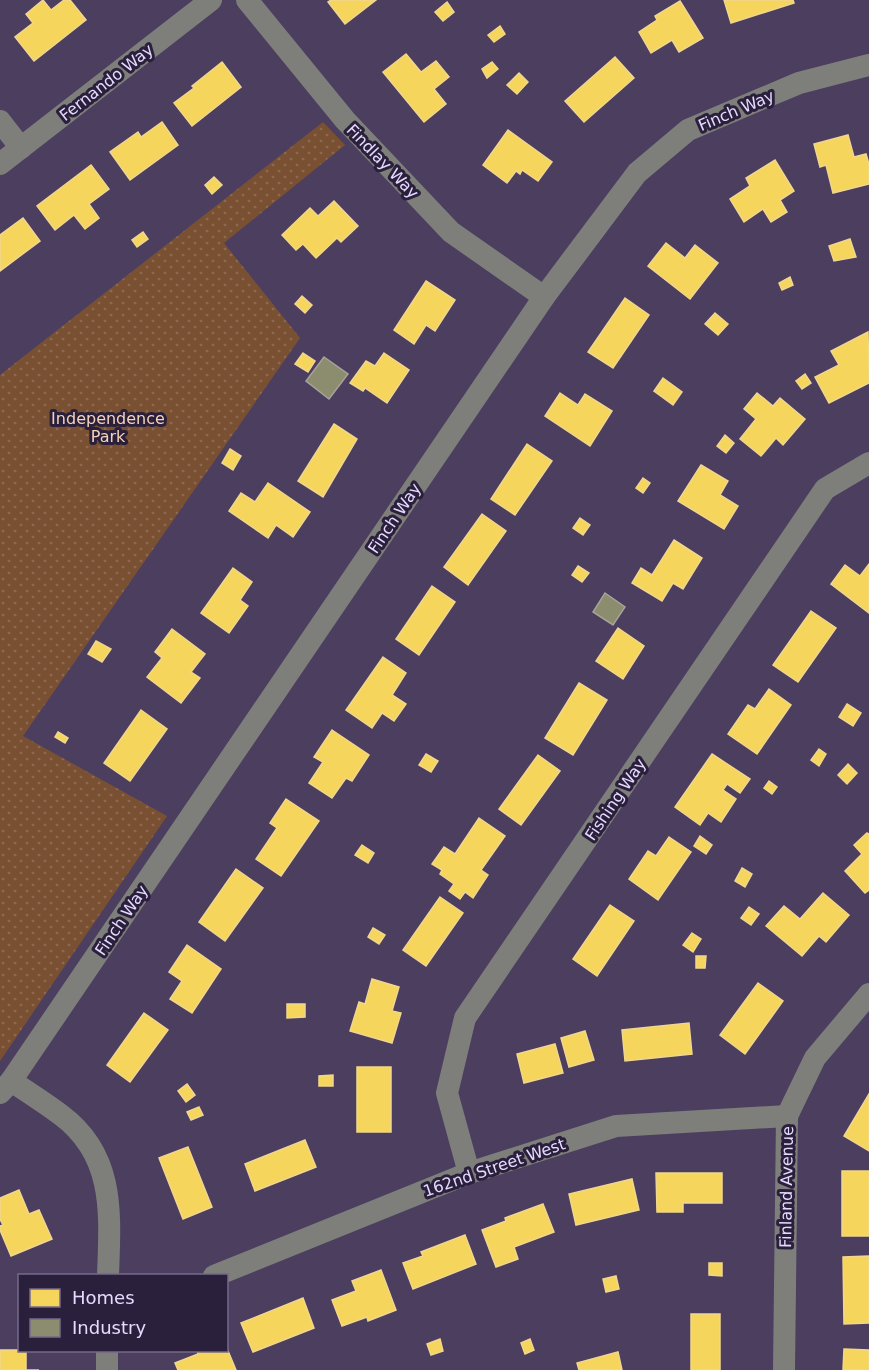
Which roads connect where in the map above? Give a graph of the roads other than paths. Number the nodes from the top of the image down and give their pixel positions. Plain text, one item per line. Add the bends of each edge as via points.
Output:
1 (211, 0) edge
2 (247, 0) edge
3 (869, 65) edge
4 (0, 121) edge
5 (21, 148) junction
6 (0, 164) edge
7 (544, 297) junction
8 (869, 463) edge
9 (869, 994) edge
10 (6, 1087) edge
11 (787, 1116) junction
12 (469, 1173) junction
13 (108, 1274) edge
14 (216, 1274) edge
15 (107, 1352) edge
16 (107, 1370) edge
17 (784, 1370) edge

1 - 5 street, Fernando Way
2 - 7 street, Findlay Way via 345,120 451,232
3 - 7 street, Finch Way via 799,83 688,130 637,173
4 - 5 street
5 - 6 street, Fernando Way
7 - 10 street, Finch Way
8 - 12 street, Fishing Way via 825,489 465,1018 447,1094
9 - 11 street, Finland Avenue via 815,1058
10 - 13 street via 63,1116 84,1136 98,1158 110,1212
11 - 12 street, 162nd Street West via 616,1126
11 - 17 street, Finland Avenue
12 - 14 street, 162nd Street West
15 - 16 street

